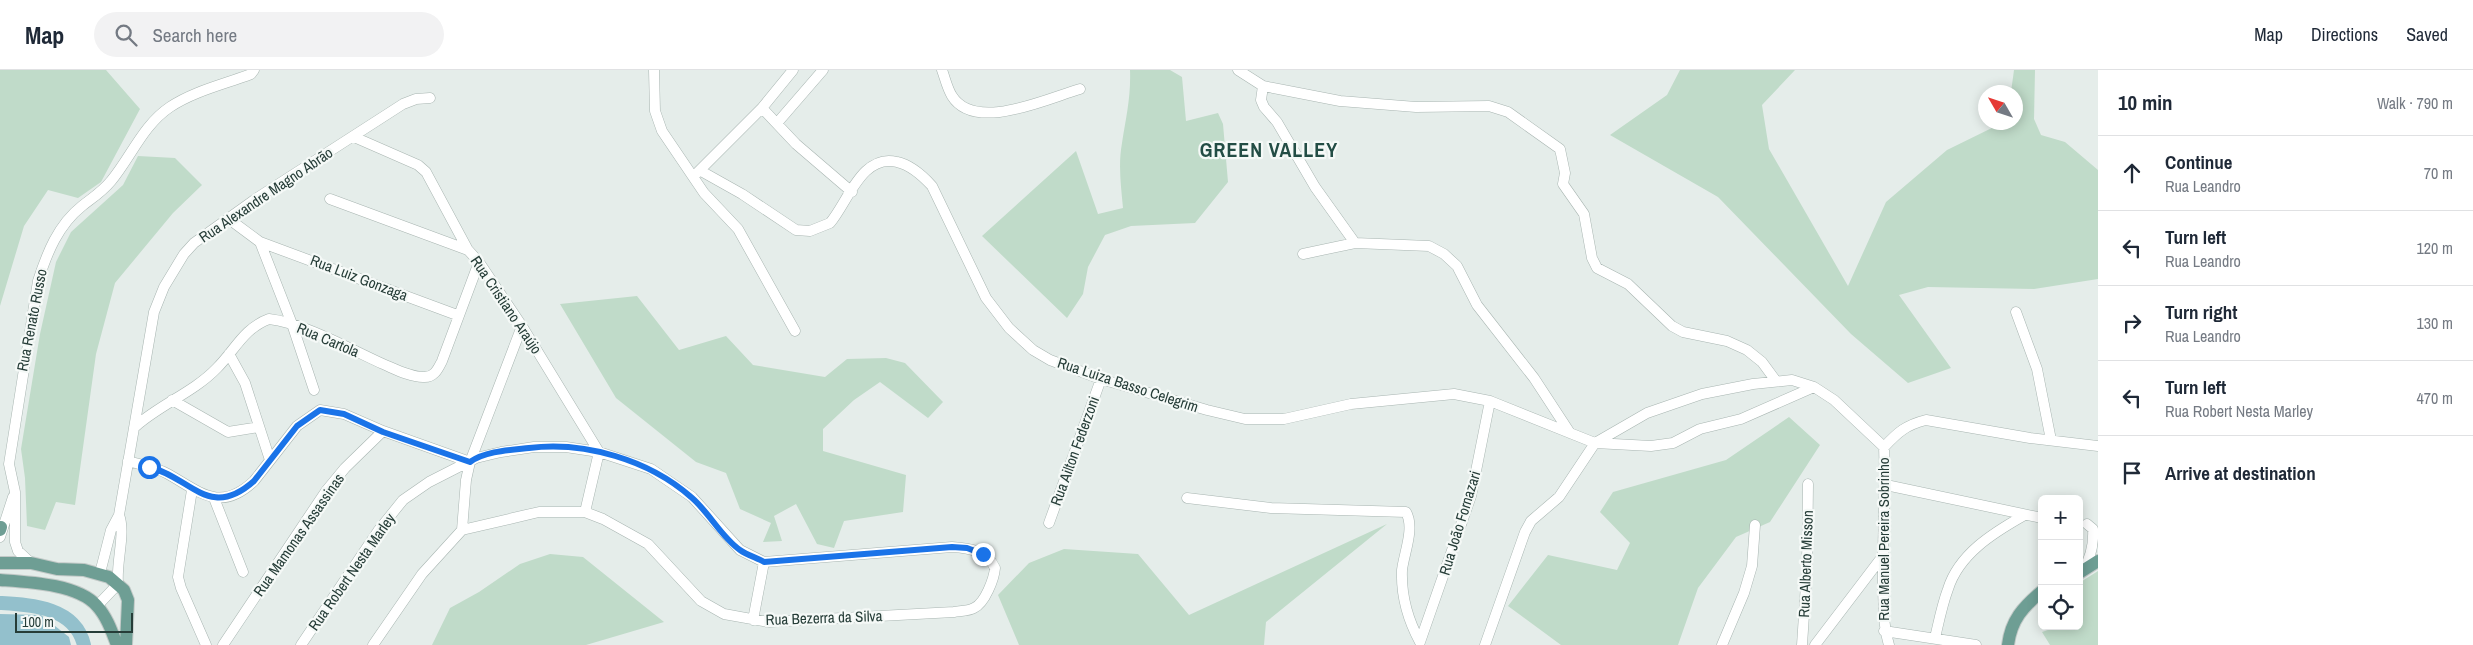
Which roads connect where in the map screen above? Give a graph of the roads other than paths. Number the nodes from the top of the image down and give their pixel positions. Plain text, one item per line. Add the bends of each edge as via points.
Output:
1 (254, 70) edge
2 (654, 70) edge
3 (793, 70) edge
4 (823, 70) edge
5 (942, 70) edge
6 (1238, 70) edge
7 (1263, 86) junction
8 (1080, 88) dead end
9 (430, 98) dead end
10 (762, 108) junction
11 (778, 122) junction
12 (354, 137) junction
13 (697, 173) junction
14 (852, 192) junction
15 (330, 199) dead end
16 (229, 219) junction
17 (260, 242) junction
18 (1355, 243) junction
19 (468, 250) junction
20 (1303, 254) dead end
21 (479, 262) junction
22 (2016, 312) dead end
23 (457, 315) junction
24 (292, 324) junction
25 (522, 326) junction
26 (795, 331) dead end
27 (229, 354) junction
28 (1101, 379) junction
29 (1776, 381) junction
30 (1814, 387) junction
31 (314, 390) dead end
32 (172, 400) junction
33 (1490, 401) junction
34 (136, 426) junction
35 (259, 427) junction
36 (383, 432) junction
37 (1570, 433) junction
38 (2051, 440) junction
39 (1595, 443) junction
40 (2098, 446) edge
41 (1884, 447) junction
42 (599, 452) junction
43 (270, 460) junction
44 (128, 461) junction
45 (470, 462) junction
46 (1808, 484) dead end
47 (1886, 484) junction
48 (192, 490) junction
49 (15, 492) junction
50 (214, 498) junction
51 (1186, 498) dead end
52 (586, 512) junction
53 (119, 515) junction
54 (2023, 516) junction
55 (2038, 518) edge
56 (1049, 523) dead end
57 (2088, 524) edge
58 (1755, 526) dead end
59 (462, 530) junction
60 (0, 531) edge
61 (107, 548) junction
62 (119, 548) junction
63 (1882, 557) junction
64 (2098, 561) edge
65 (764, 562) junction
66 (0, 563) edge
67 (31, 564) junction
68 (57, 569) junction
69 (2083, 569) edge
70 (0, 571) edge
71 (2083, 571) edge
72 (243, 572) dead end
73 (100, 573) junction
74 (0, 580) edge
75 (22, 582) junction
76 (118, 584) junction
77 (2038, 594) edge
78 (97, 606) junction
79 (753, 620) junction
80 (1884, 631) junction
81 (1935, 638) junction
82 (1420, 643) edge
83 (2005, 644) edge
84 (116, 645) edge
85 (126, 645) edge
86 (206, 645) edge
87 (222, 645) edge
88 (301, 645) edge
89 (373, 645) edge
90 (1485, 645) edge
91 (1722, 645) edge
92 (1802, 645) edge
93 (1815, 645) edge
94 (1889, 645) edge
95 (1976, 645) edge

1 - 49 street, Rua Renato Russo via 170,106 154,120 111,181 81,206 55,238 38,281 21,374 8,464
2 - 13 street via 655,111 662,130
3 - 10 street
4 - 11 street
5 - 8 street via 952,97 966,108 985,114 1002,112
6 - 7 street
7 - 18 street via 1261,100 1264,107
7 - 29 street via 1340,101 1416,107 1489,106 1508,112 1560,149 1565,173 1563,184 1584,214 1592,258 1597,268 1628,284 1672,326 1683,332 1727,341 1746,350 1762,362
9 - 12 street, Rua Alexandre Magno Abrão via 416,98 403,104
10 - 11 street
10 - 13 street
11 - 14 street via 802,150
12 - 16 street, Rua Alexandre Magno Abrão
12 - 19 street, Rua Cristiano Araújo via 421,167
13 - 14 street via 742,194 779,220 804,232 830,223
13 - 26 street via 704,194 738,229
14 - 28 street, Rua Luiza Basso Celegrim via 861,176 879,161 895,161 914,169 932,186 974,278 1009,328 1050,360
15 - 19 street
16 - 17 street, Rua Luiz Gonzaga
16 - 34 street, Rua Alexandre Magno Abrão via 194,243 164,287 150,328
17 - 23 street, Rua Luiz Gonzaga
17 - 24 street
18 - 20 street
18 - 37 street via 1429,246 1444,254 1457,266 1477,305 1534,378
19 - 21 street, Rua Cristiano Araújo
21 - 23 street, Rua Cartola
21 - 25 street, Rua Cristiano Araújo
22 - 38 street via 2037,369
23 - 24 street, Rua Cartola via 439,366 430,376 422,378
24 - 27 street, Rua Cartola via 265,320 244,335
24 - 31 street
25 - 42 street, Rua Cristiano Araújo
25 - 45 street
27 - 32 street, Rua Cartola via 205,379
27 - 35 street via 245,383
28 - 33 street, Rua Luiza Basso Celegrim via 1207,410 1260,420 1284,419 1351,404 1410,397 1454,394
28 - 56 street, Rua Ailton Federzoni
29 - 30 street via 1792,380
29 - 39 street via 1702,394 1675,403 1647,413
30 - 39 street, Rua Luiza Basso Celegrim via 1742,419 1700,429 1672,443 1651,446
30 - 41 street via 1846,410
32 - 34 street, Rua Cartola
32 - 35 street via 228,432
33 - 37 street, Rua Luiza Basso Celegrim
33 - 82 street, Rua João Fornazari via 1471,496
34 - 44 street, Rua Alexandre Magno Abrão
35 - 43 street
36 - 43 street via 344,414 320,410 297,426
36 - 45 street
36 - 87 street, Rua Mamonas Assassinas via 326,491
37 - 39 street, Rua Luiza Basso Celegrim
38 - 40 street, Rua Manuel Pereira Sobrinho
38 - 41 street, Rua Manuel Pereira Sobrinho via 1926,420 1910,424
39 - 90 street via 1559,498 1531,521 1525,532
41 - 47 street, Rua Manuel Pereira Sobrinho
42 - 45 street, Rua Robert Nesta Marley via 534,447 501,452
42 - 52 street
42 - 65 street, Rua Robert Nesta Marley via 651,469 692,497 740,550
43 - 50 street via 246,488
44 - 48 street via 162,472
44 - 53 street, Rua Alexandre Magno Abrão
45 - 59 street
45 - 88 street, Rua Robert Nesta Marley via 403,500 378,531
46 - 92 street, Rua Alberto Misson
47 - 54 street
47 - 63 street, Rua Manuel Pereira Sobrinho
48 - 50 street
48 - 86 street via 178,577
49 - 60 street
49 - 67 street, Rua Renato Russo via 18,552
50 - 72 street
51 - 82 street, Rua João Fornazari via 1271,508 1403,511 1407,514 1409,526 1402,570 1403,591 1410,623
52 - 59 street, Rua Bezerra da Silva via 540,512
52 - 79 street, Rua Bezerra da Silva via 648,544 701,600 724,614
53 - 61 street via 112,526
53 - 62 street via 123,525
54 - 55 street
54 - 81 street via 1988,536 1965,559 1948,587
57 - 69 street via 2093,529 2094,540 2090,558
58 - 91 street via 1752,566
59 - 89 street via 422,574
61 - 62 street
61 - 73 street
62 - 76 street
63 - 80 street, Rua Manuel Pereira Sobrinho
63 - 93 street
64 - 71 main road
65 - 79 street
65 - 79 street, Rua Bezerra da Silva via 967,548 988,557 995,568 981,602 974,609 778,622
66 - 67 main road
67 - 68 main road
68 - 73 main road
68 - 75 main road via 16,570 15,575
70 - 75 street
73 - 76 main road
74 - 75 main road
75 - 78 main road via 77,593
76 - 78 street
76 - 85 main road via 128,600
77 - 83 main road via 2022,608
78 - 84 main road
80 - 81 street
80 - 94 street, Rua Manuel Pereira Sobrinho
81 - 95 street

